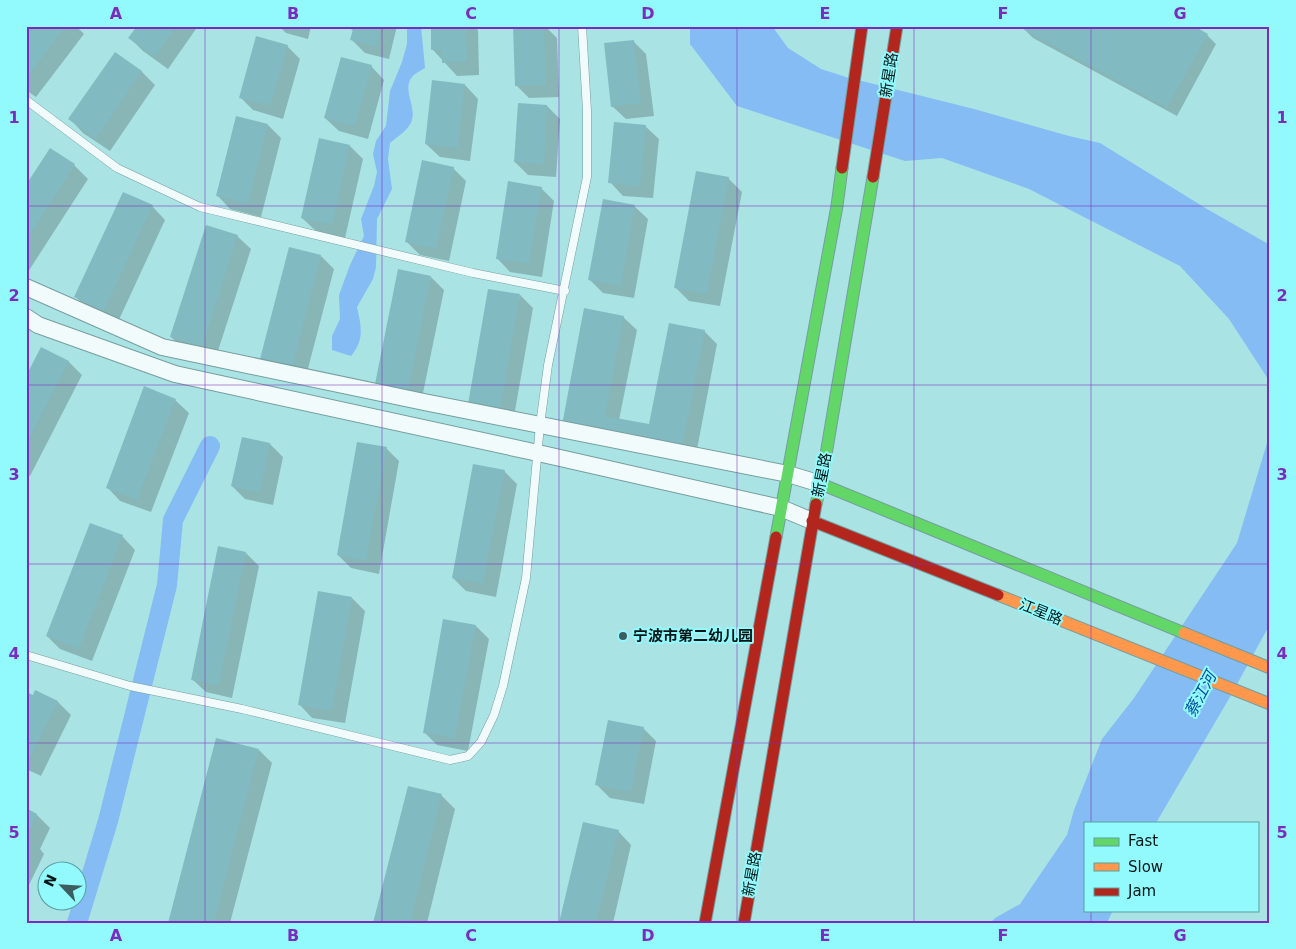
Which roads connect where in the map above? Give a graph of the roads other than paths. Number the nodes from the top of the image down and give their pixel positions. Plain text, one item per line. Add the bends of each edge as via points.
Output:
1 (582, 26) edge
2 (862, 26) edge
3 (897, 26) edge
4 (26, 100) edge
5 (26, 287) edge
6 (565, 291) junction
7 (26, 318) edge
8 (540, 425) junction
9 (538, 453) junction
10 (788, 474) junction
11 (821, 484) junction
12 (781, 508) junction
13 (812, 521) junction
14 (26, 655) edge
15 (1266, 666) edge
16 (1270, 704) edge
17 (705, 923) edge
18 (744, 923) edge

1 - 6 lane via 587,177
2 - 10 main road via 836,206
3 - 11 main road, 新星路
4 - 6 lane via 117,168 200,207 473,273
5 - 8 street via 162,347
6 - 8 lane via 548,365
7 - 9 street via 174,374
8 - 9 lane
8 - 10 street
9 - 12 street
9 - 14 lane via 526,578 503,686 481,742 468,756 450,760 242,709 130,686
10 - 11 street
10 - 12 main road
11 - 13 main road, 新星路
11 - 15 main road
12 - 13 street
12 - 17 main road
13 - 16 main road, 江星路
13 - 18 main road, 新星路

